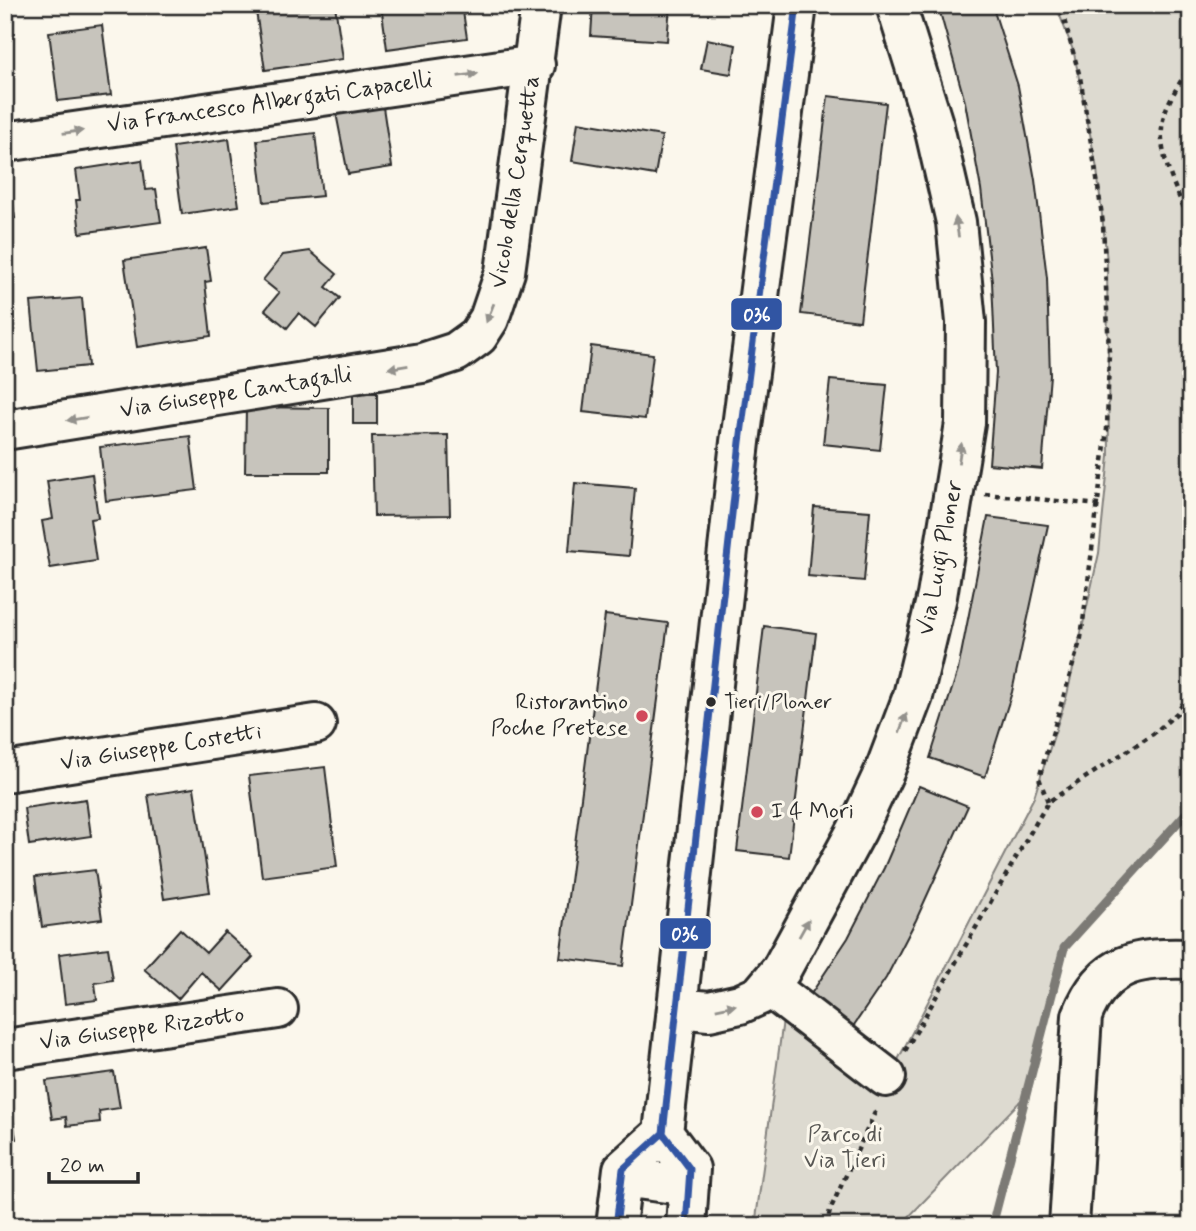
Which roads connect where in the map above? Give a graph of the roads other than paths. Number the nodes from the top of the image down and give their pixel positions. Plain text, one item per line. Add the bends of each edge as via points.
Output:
1 (541, 5) edge
2 (797, 5) edge
3 (896, 5) edge
4 (535, 65) junction
5 (5, 142) edge
6 (463, 348) joint
7 (5, 430) edge
8 (316, 724) dead end
9 (5, 772) edge
10 (1191, 959) edge
11 (768, 986) junction
12 (678, 1008) junction
13 (278, 1009) dead end
14 (5, 1049) edge
15 (886, 1077) road end
16 (663, 1133) junction
17 (622, 1177) junction
18 (689, 1185) junction
19 (615, 1226) edge
20 (686, 1226) edge
21 (1069, 1226) edge

1 - 4 street, Vicolo della Cerquetta
2 - 12 street via 740,442
11 -> 3 street, Via Luigi Ploner via 787,960 857,830 913,696 937,597 965,423 966,322 956,222 931,114
5 -> 4 street, Via Francesco Albergati Capacelli
4 -> 6 street, Vicolo della Cerquetta via 505,272 489,319
6 -> 7 street, Via Giuseppe Cantagalli via 422,363
8 - 9 street, Via Giuseppe Costetti
10 - 21 street via 1156,958 1118,967 1091,992 1082,1016
12 -> 11 street, Via Luigi Ploner via 709,1011 740,1004
11 - 15 street
12 - 16 street
13 - 14 street, Via Giuseppe Rizzotto
16 - 17 street via 622,1169
16 - 18 street via 690,1169
17 - 18 street
17 - 19 street
18 - 20 street

